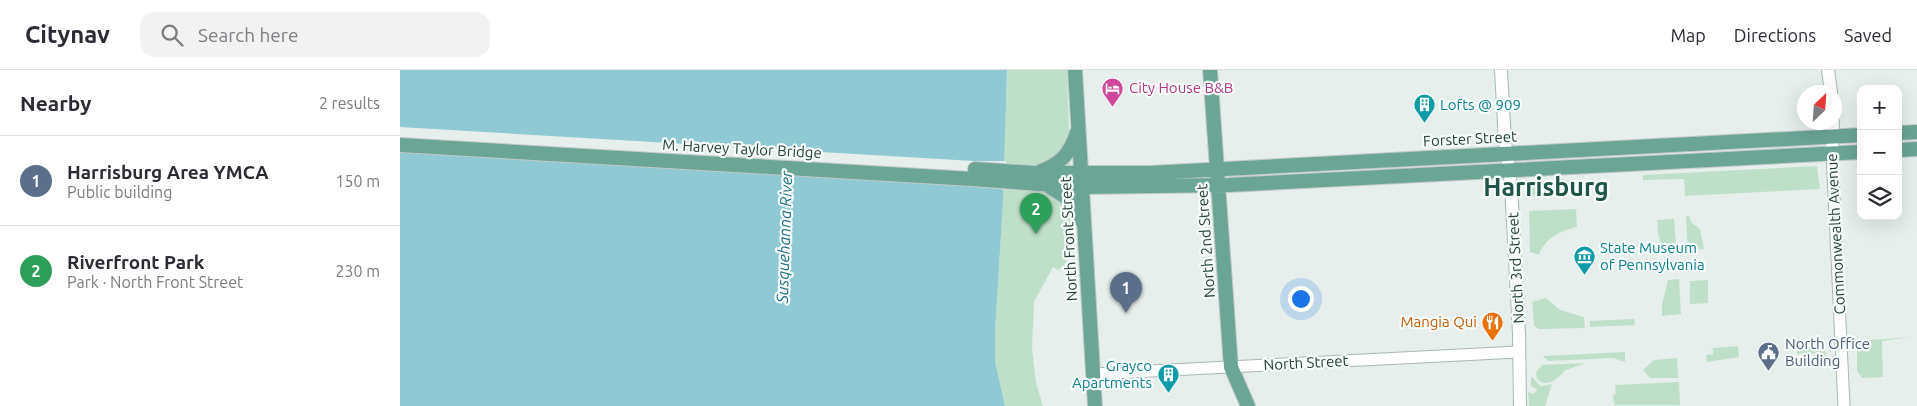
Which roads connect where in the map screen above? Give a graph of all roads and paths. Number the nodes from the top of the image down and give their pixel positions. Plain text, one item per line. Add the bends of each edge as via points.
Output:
1 (1075, 70) edge
2 (1210, 70) edge
3 (1501, 70) edge
4 (1828, 70) edge
5 (1830, 85) edge
6 (1080, 127) junction
7 (1833, 130) edge
8 (1917, 132) edge
9 (1902, 133) edge
10 (1857, 134) edge
11 (400, 135) edge
12 (400, 145) edge
13 (1917, 149) edge
14 (1902, 150) edge
15 (1857, 152) edge
16 (1507, 153) junction
17 (1832, 153) junction
18 (1217, 168) junction
19 (1509, 170) junction
20 (1018, 177) junction
21 (1037, 178) junction
22 (1082, 180) junction
23 (1218, 185) junction
24 (1084, 225) junction
25 (1518, 352) junction
26 (1231, 367) junction
27 (1093, 374) junction
28 (1095, 406) edge
29 (1248, 406) edge
30 (1520, 406) edge
31 (1844, 406) edge

1 - 6 main road, North Front Street
2 - 18 main road, North 2nd Street
3 - 16 main road, North 3rd Street
4 - 5 main road
6 - 21 main road via 1061,161
6 - 22 main road, North Front Street
7 - 10 main road, Forster Street
7 - 16 main road, Forster Street
7 - 17 main road, Commonwealth Avenue
8 - 9 main road
11 - 20 main road, M. Harvey Taylor Bridge
12 - 20 main road, M. Harvey Taylor Bridge
13 - 14 main road
15 - 17 main road
16 - 18 main road, Forster Street
16 - 19 main road, North 3rd Street
17 - 19 main road
17 - 31 street, Commonwealth Avenue
18 - 22 main road, Forster Street
18 - 23 main road, North 2nd Street
19 - 23 main road
19 - 25 main road, North 3rd Street
20 - 21 main road, M. Harvey Taylor Bridge
21 - 22 main road, M. Harvey Taylor Bridge
21 - 24 main road via 1067,197
22 - 23 main road
22 - 24 main road, North Front Street
23 - 26 main road, North 2nd Street
24 - 27 main road, North Front Street
25 - 26 street, North Street
25 - 30 main road, North 3rd Street
26 - 27 street, North Street
26 - 29 main road, North 2nd Street
27 - 28 main road, North Front Street

